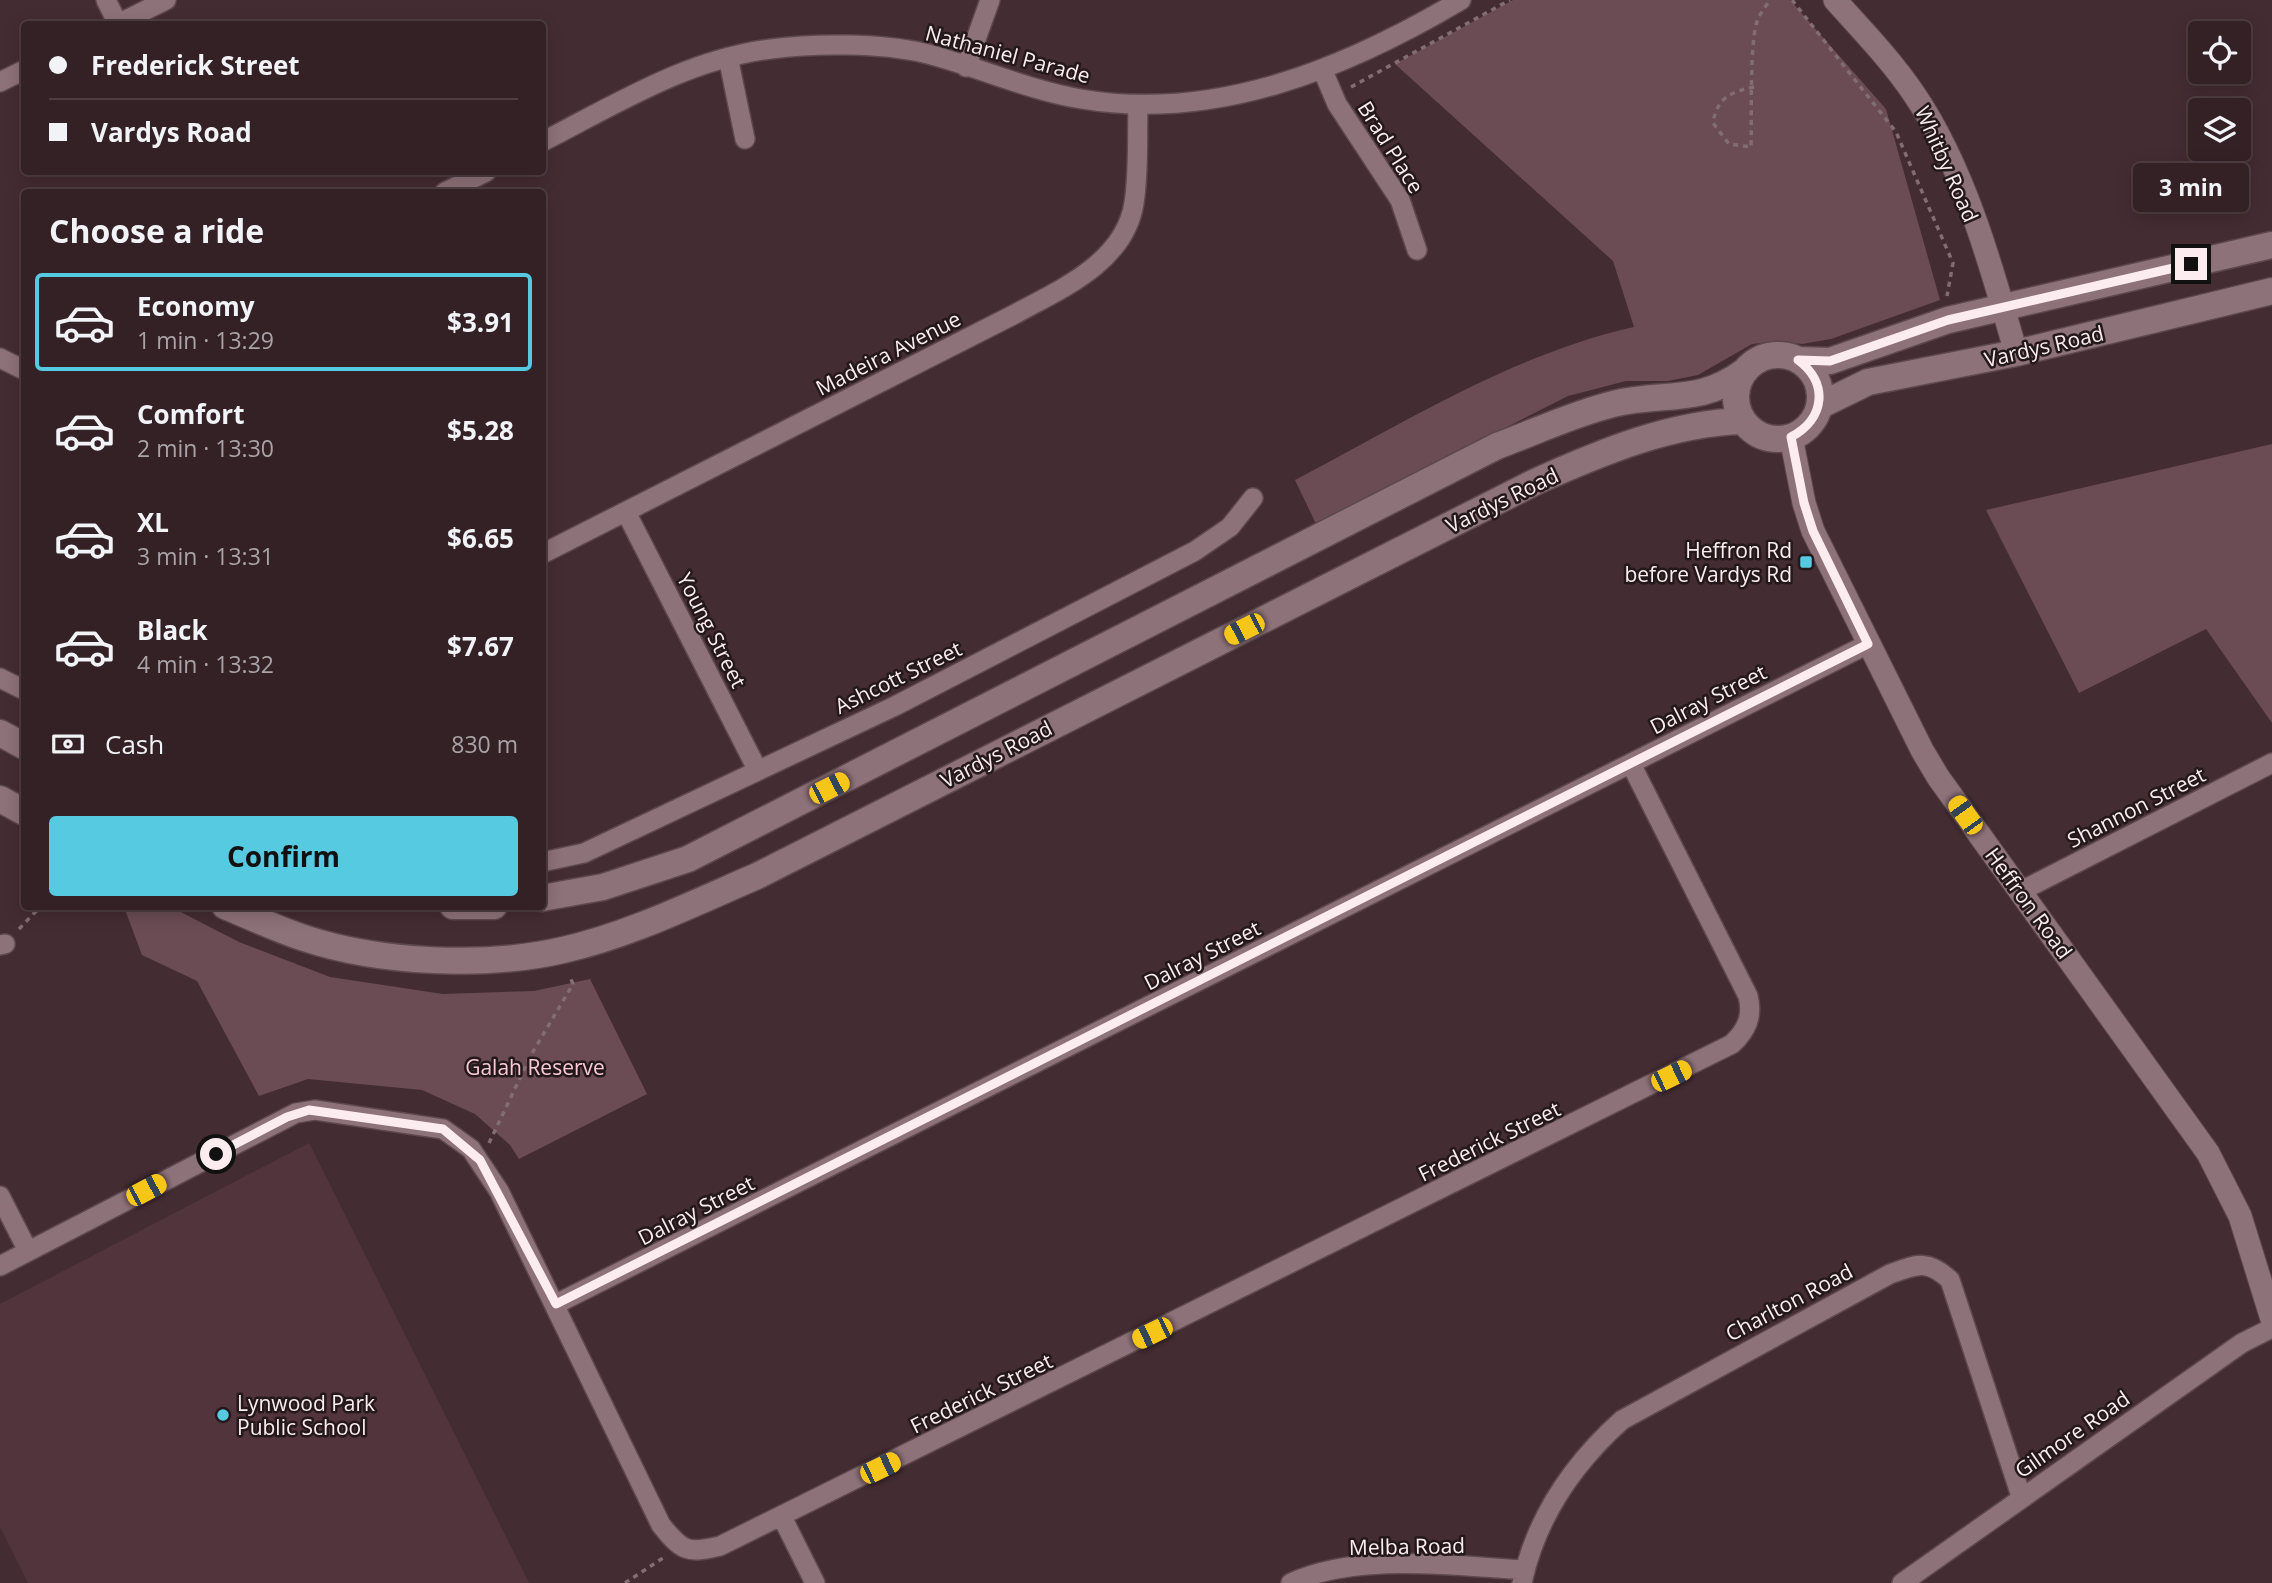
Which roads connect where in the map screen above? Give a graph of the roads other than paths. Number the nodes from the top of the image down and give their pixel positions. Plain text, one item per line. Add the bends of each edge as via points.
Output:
1 (106, 0) edge
2 (166, 0) edge
3 (990, 0) edge
4 (1461, 0) edge
5 (1835, 0) edge
6 (116, 21) edge
7 (124, 21) edge
8 (728, 57) junction
9 (966, 67) junction
10 (1324, 71) junction
11 (21, 72) edge
12 (0, 82) edge
13 (1139, 105) junction
14 (745, 139) dead end
15 (546, 140) edge
16 (480, 175) edge
17 (451, 189) edge
18 (2272, 245) edge
19 (1417, 250) dead end
20 (2272, 291) edge
21 (2003, 308) junction
22 (2016, 353) junction
23 (0, 359) edge
24 (1798, 360) junction
25 (21, 369) edge
26 (1745, 370) junction
27 (1819, 406) junction
28 (1743, 421) junction
29 (1791, 437) junction
30 (1253, 498) dead end
31 (626, 512) junction
32 (546, 552) edge
33 (1868, 644) junction
34 (0, 678) edge
35 (21, 688) edge
36 (0, 733) edge
37 (21, 744) edge
38 (2272, 763) edge
39 (1631, 764) junction
40 (757, 769) junction
41 (0, 799) edge
42 (21, 810) edge
43 (546, 861) edge
44 (2021, 891) junction
45 (546, 897) edge
46 (235, 910) edge
47 (0, 1196) edge
48 (28, 1251) junction
49 (0, 1266) edge
50 (556, 1304) junction
51 (2272, 1319) edge
52 (2272, 1328) edge
53 (2021, 1496) junction
54 (782, 1517) junction
55 (1523, 1576) edge
56 (815, 1583) edge
57 (1292, 1583) edge
58 (1902, 1583) edge

1 - 6 street
2 - 7 street
3 - 9 street
4 - 10 street, Nathaniel Parade
5 - 21 street, Whitby Road via 1890,62 1934,127 1971,214
8 - 9 street, Nathaniel Parade via 807,46 887,49 923,53
8 - 14 street
8 - 15 street, Nathaniel Parade via 669,77
9 - 13 street, Nathaniel Parade via 1079,99
10 - 13 street, Nathaniel Parade via 1236,95
10 - 19 street, Brad Place via 1337,104 1401,200
11 - 12 street
13 - 31 street, Madeira Avenue via 1134,204 1128,224 1118,242 1083,276
16 - 17 street
18 - 21 main road
20 - 22 main road, Vardys Road
21 - 22 street, Whitby Road
21 - 24 main road via 1948,320 1830,361
22 - 27 main road, Vardys Road via 1868,382
23 - 25 street
24 - 26 main road via 1770,356
24 - 27 main road via 1816,379
26 - 28 main road via 1736,394
26 - 45 main road via 1712,391 1613,404 1497,446 688,859 603,887
27 - 29 main road via 1804,430
28 - 29 main road via 1768,438
28 - 46 main road, Vardys Road via 1687,426 1537,481 757,876 591,943 536,955 456,960 371,954 305,939
29 - 33 street, Heffron Road via 1813,531
30 - 40 street, Ashcott Street via 1230,527 1195,551 895,706
31 - 32 street, Madeira Avenue
31 - 40 street, Young Street
33 - 39 street, Dalray Street
33 - 44 street, Heffron Road via 1938,777
34 - 35 street
36 - 37 main road
38 - 44 street, Shannon Street
39 - 50 street, Dalray Street
39 - 54 street, Frederick Street via 1748,996 1748,1025 1732,1044
40 - 43 street, Ashcott Street via 584,853
41 - 42 main road
44 - 51 street, Heffron Road via 2219,1172 2245,1227
47 - 48 street
48 - 49 street
48 - 50 street via 303,1111 443,1129 480,1160
50 - 54 street, Frederick Street via 661,1525 679,1546 695,1552 720,1546
52 - 53 street, Gilmore Road via 2242,1342
53 - 55 street, Charlton Road via 1950,1280 1936,1267 1916,1264 1889,1274 1622,1419 1591,1447 1552,1503
53 - 58 street, Gilmore Road
54 - 56 street
55 - 57 street, Melba Road via 1377,1565 1334,1570

